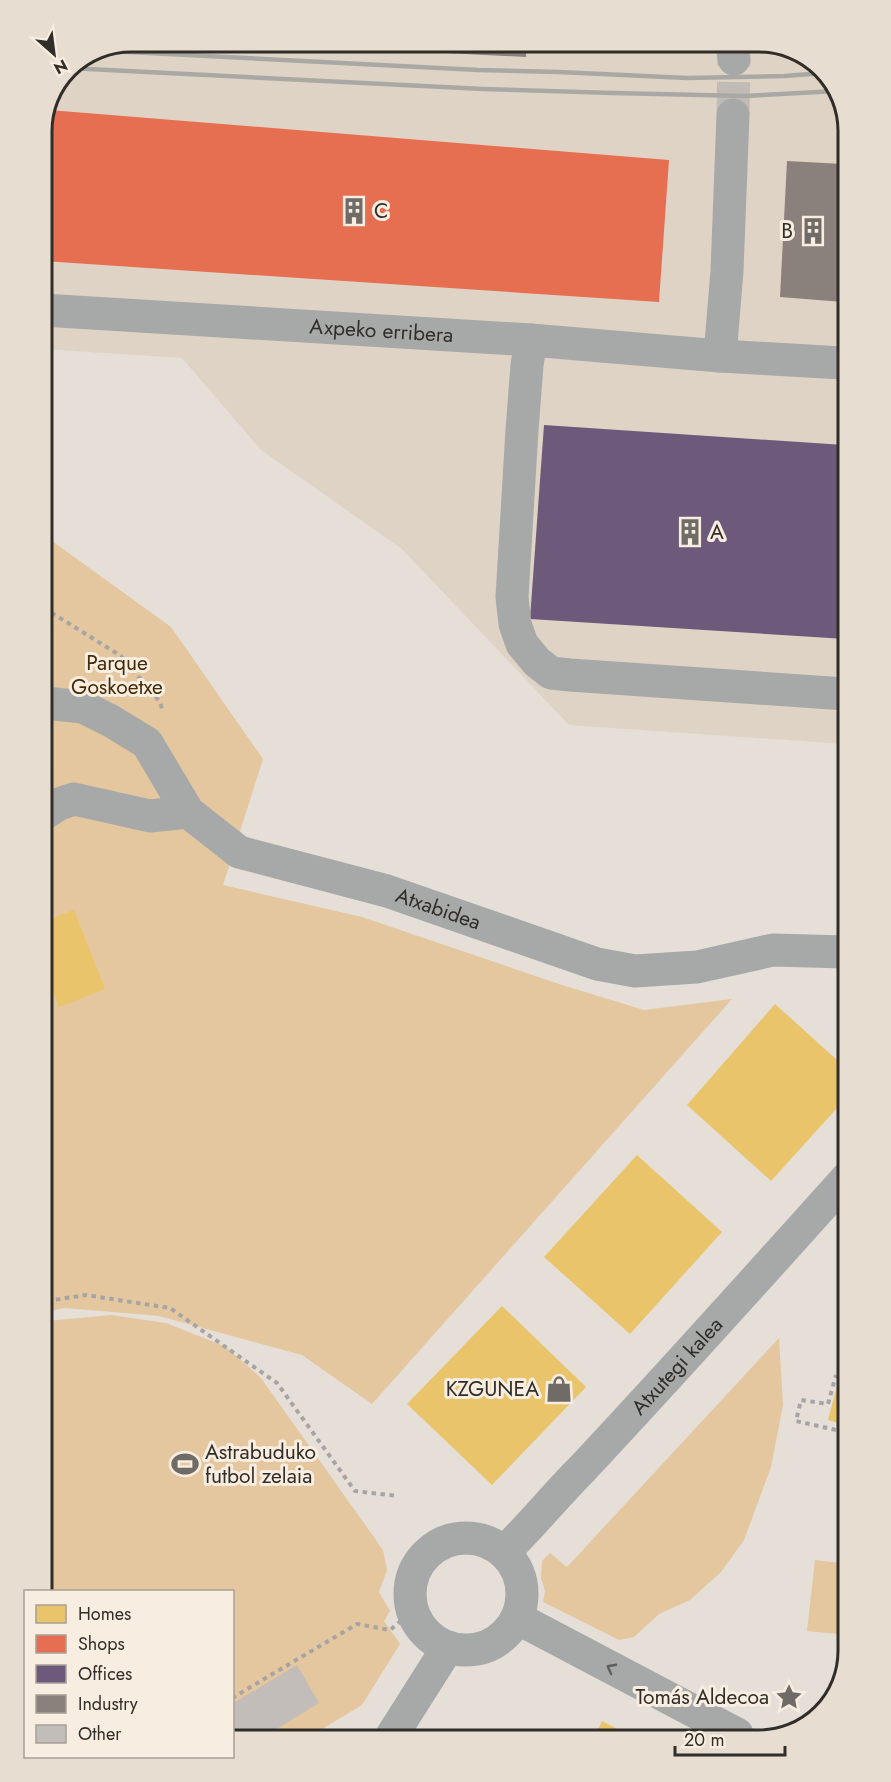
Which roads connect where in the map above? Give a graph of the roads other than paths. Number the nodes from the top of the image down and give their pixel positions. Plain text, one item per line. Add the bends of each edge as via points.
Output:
1 (733, 115) tunnel mouth
2 (53, 311) edge
3 (531, 340) junction
4 (720, 356) junction
5 (838, 363) edge
6 (838, 694) edge
7 (53, 704) edge
8 (53, 808) edge
9 (188, 812) junction
10 (838, 952) edge
11 (838, 1188) edge
12 (504, 1552) junction
13 (517, 1618) junction
14 (448, 1647) junction
15 (396, 1729) edge
16 (729, 1730) edge

1 - 4 street
2 - 3 street, Axpeko erribera
3 - 4 street, Axpeko erribera
3 - 6 street via 512,597 522,644 537,662 551,673 570,675
4 - 5 street, Axpeko erribera
7 - 9 street via 83,707 147,743
8 - 9 street via 74,800 150,816
9 - 10 street, Atxabidea via 239,852 387,891 597,964 635,971 697,967 773,951
11 - 12 street, Atxutegi kalea
12 - 13 street via 513,1563 522,1590
12 - 14 street via 490,1543 459,1539 443,1543 419,1564 412,1580 414,1613 422,1628
13 - 14 street via 496,1642 465,1650
16 -> 13 street
14 - 15 street

